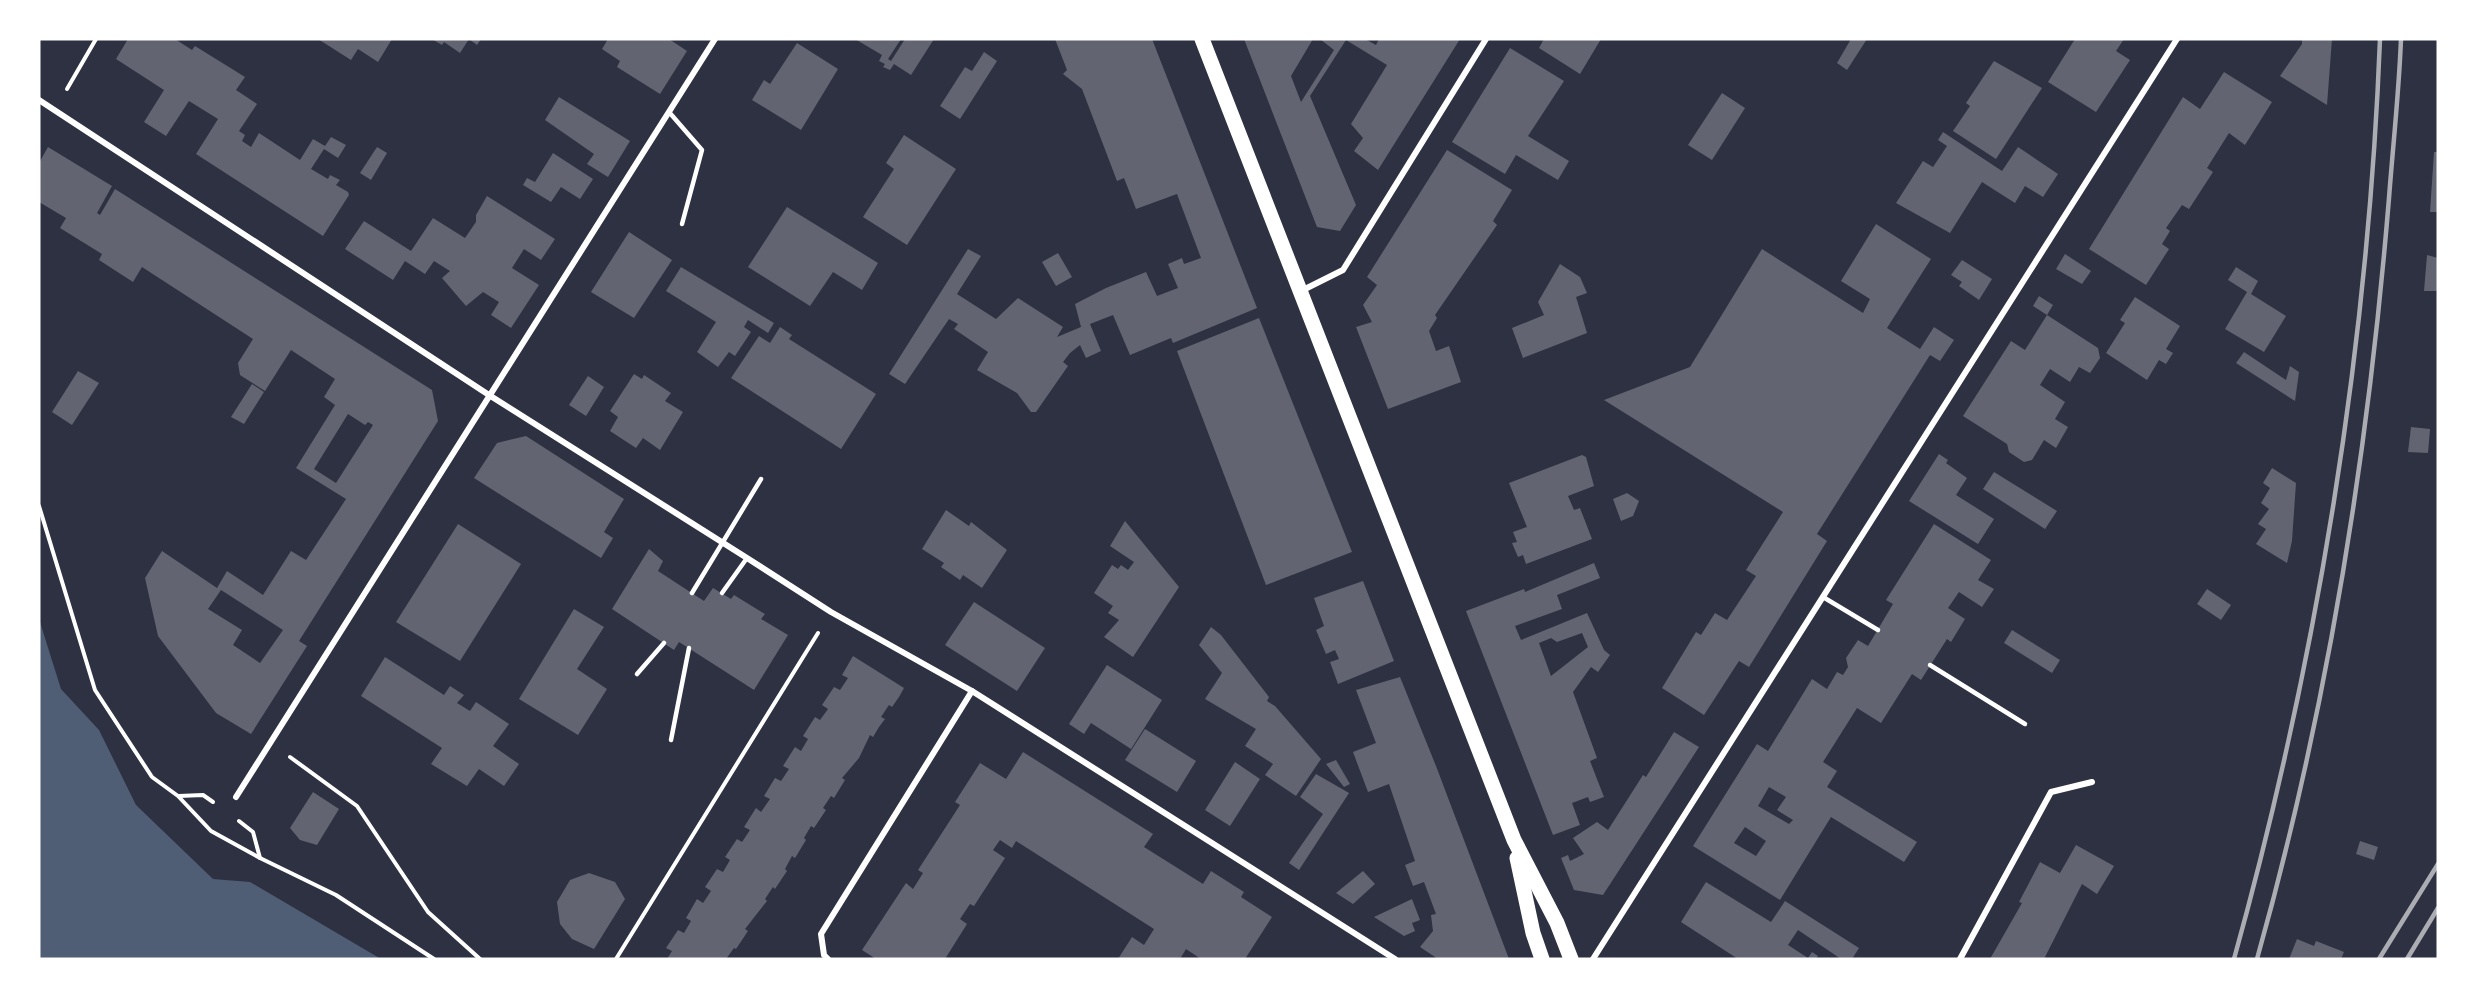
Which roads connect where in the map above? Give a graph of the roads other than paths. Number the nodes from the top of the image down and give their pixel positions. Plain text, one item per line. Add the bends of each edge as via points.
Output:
1 (715, 39) edge
2 (1202, 39) edge
3 (1486, 39) edge
4 (2177, 39) edge
5 (39, 100) edge
6 (669, 112) junction
7 (682, 225) dead end
8 (1301, 291) junction
9 (489, 395) junction
10 (761, 479) dead end
11 (722, 543) junction
12 (747, 558) junction
13 (692, 593) dead end
14 (722, 593) dead end
15 (1823, 597) junction
16 (1878, 630) dead end
17 (664, 643) dead end
18 (688, 648) dead end
19 (1930, 665) dead end
20 (637, 674) dead end
21 (972, 691) junction
22 (2025, 724) dead end
23 (671, 740) dead end
24 (2092, 782) dead end
25 (236, 797) dead end
26 (1514, 840) junction
27 (828, 959) edge
28 (1395, 959) edge
29 (1542, 959) edge
30 (1571, 959) edge
31 (1593, 959) edge
32 (1960, 959) edge

1 - 6 street
2 - 8 main road
3 - 8 street via 1343,270
4 - 15 street
5 - 9 street
6 - 7 lane via 702,150
6 - 9 street
8 - 26 main road
9 - 11 street
9 - 25 street
10 - 11 lane
11 - 12 street
11 - 13 lane
12 - 14 lane
12 - 21 street via 831,612
15 - 16 lane
15 - 31 street
17 - 20 lane
18 - 23 lane
19 - 22 lane
21 - 27 street via 821,934
21 - 28 street
24 - 32 street via 2051,792
26 - 29 main road
26 - 30 main road

